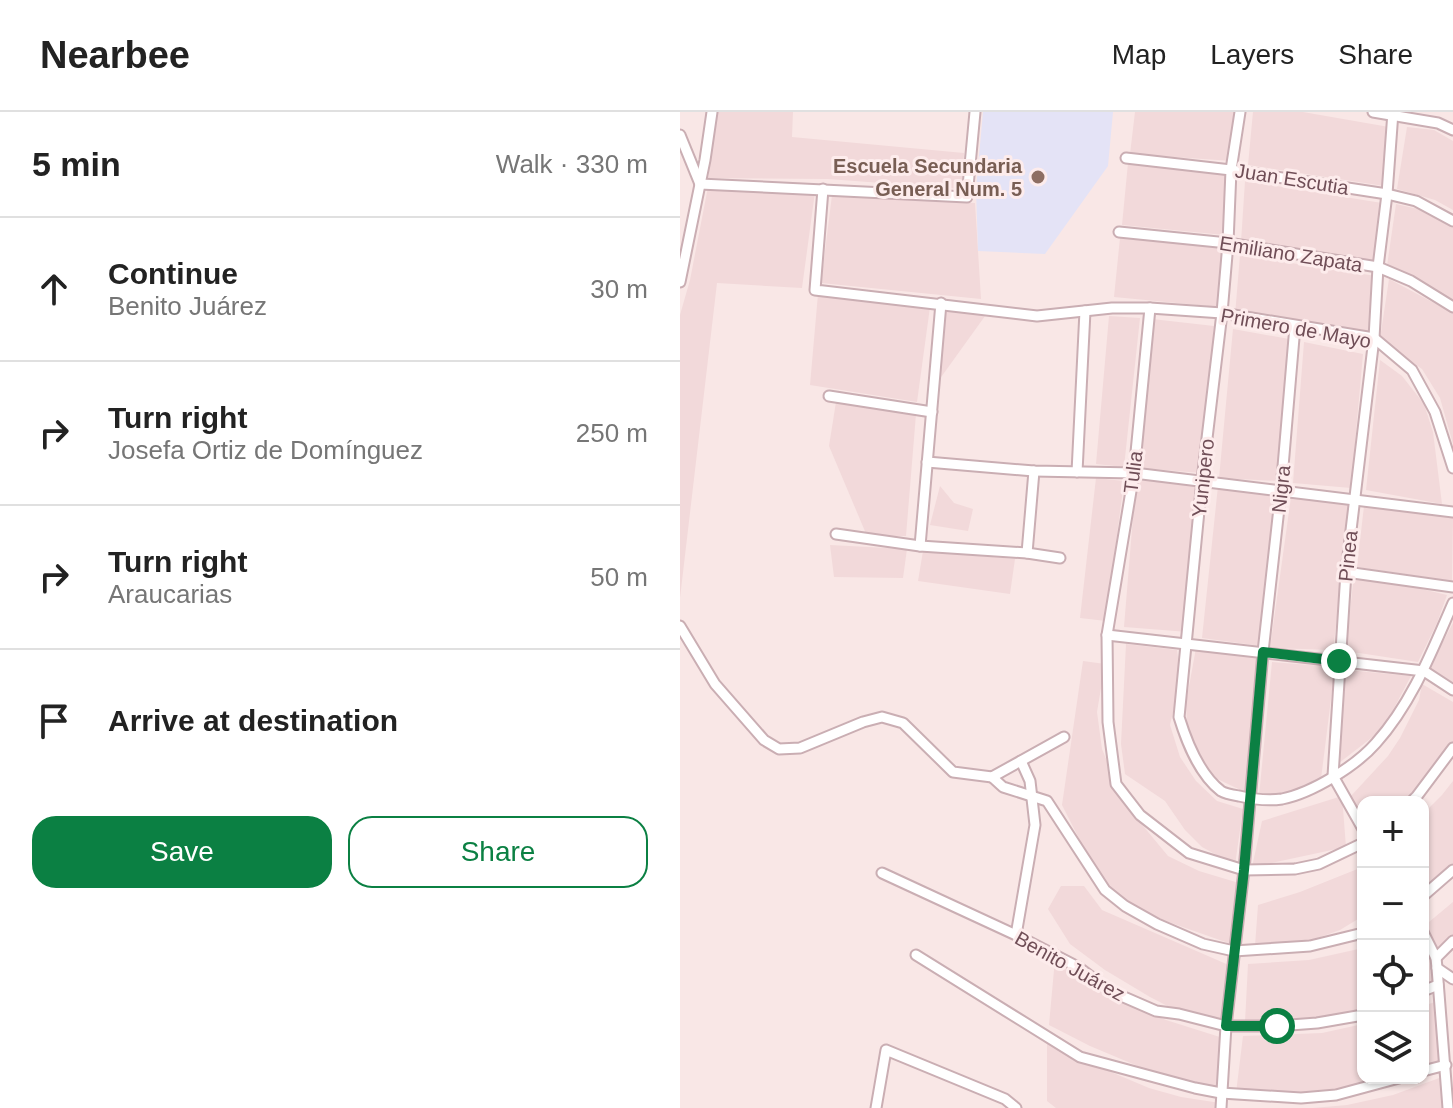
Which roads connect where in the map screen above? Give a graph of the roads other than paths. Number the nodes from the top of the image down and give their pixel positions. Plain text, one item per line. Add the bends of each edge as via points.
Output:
1 (712, 112) edge
2 (975, 112) edge
3 (1240, 112) edge
4 (1373, 112) edge
5 (1393, 114) edge
6 (1453, 130) edge
7 (680, 135) edge
8 (1126, 158) dead end
9 (1231, 170) junction
10 (700, 184) junction
11 (823, 189) junction
12 (1387, 194) junction
13 (1453, 221) edge
14 (1119, 232) dead end
15 (1228, 243) junction
16 (1378, 267) junction
17 (680, 282) edge
18 (941, 303) junction
19 (1453, 307) edge
20 (1150, 308) junction
21 (1085, 311) junction
22 (1222, 313) junction
23 (1295, 326) junction
24 (1374, 338) junction
25 (829, 396) dead end
26 (932, 412) junction
27 (927, 462) junction
28 (1453, 468) edge
29 (1034, 471) junction
30 (1077, 472) junction
31 (1134, 473) junction
32 (1202, 480) junction
33 (1281, 490) junction
34 (1355, 499) junction
35 (1453, 512) edge
36 (836, 534) dead end
37 (920, 546) junction
38 (1027, 553) junction
39 (1060, 558) dead end
40 (1346, 572) junction
41 (1453, 587) edge
42 (1453, 603) edge
43 (680, 626) edge
44 (1107, 635) junction
45 (1187, 644) junction
46 (1263, 652) junction
47 (1339, 661) junction
48 (1424, 671) junction
49 (1453, 690) edge
50 (1064, 737) dead end
51 (1453, 748) edge
52 (1021, 761) junction
53 (1333, 776) junction
54 (992, 777) junction
55 (1033, 796) junction
56 (1417, 796) edge
57 (1249, 799) junction
58 (1357, 818) edge
59 (1357, 846) edge
60 (1244, 870) junction
61 (1453, 870) edge
62 (882, 873) dead end
63 (1429, 891) edge
64 (1357, 934) edge
65 (1016, 935) junction
66 (1426, 940) edge
67 (1453, 941) edge
68 (1234, 951) junction
69 (916, 955) dead end
70 (1436, 963) junction
71 (1453, 979) edge
72 (1438, 985) junction
73 (1429, 989) edge
74 (1357, 1016) edge
75 (1226, 1026) junction
76 (1446, 1065) junction
77 (1429, 1069) edge
78 (1377, 1084) edge
79 (1221, 1093) junction
80 (876, 1108) edge
81 (1016, 1108) edge
82 (1221, 1108) edge
83 (1448, 1108) edge

1 - 10 street
2 - 11 street via 967,197
3 - 9 street, Yunipero
4 - 5 street
5 - 6 street
5 - 12 street, Pinea
7 - 10 street
8 - 9 street, Juan Escutia
9 - 12 street, Juan Escutia
9 - 15 street, Yunipero
10 - 11 street
10 - 17 street
11 - 18 street, Primero de Mayo via 815,290
12 - 13 street, Juan Escutia via 1416,201
12 - 16 street, Pinea
14 - 15 street, Emiliano Zapata
15 - 16 street, Emiliano Zapata
15 - 22 street, Yunipero
16 - 19 street, Emiliano Zapata
16 - 24 street, Pinea
18 - 21 street, Primero de Mayo via 1037,316
18 - 26 street
20 - 21 street, Primero de Mayo
20 - 22 street, Primero de Mayo
20 - 31 street, Tulia
21 - 30 street
22 - 23 street, Primero de Mayo
22 - 32 street, Yunipero
23 - 24 street, Primero de Mayo
23 - 33 street, Nigra
24 - 28 street, Primero de Mayo via 1412,370 1435,412
24 - 34 street, Pinea
25 - 26 street
26 - 27 street
27 - 29 street
27 - 37 street
29 - 30 street
29 - 38 street
30 - 31 street
31 - 32 street
31 - 44 street, Tulia
32 - 33 street
32 - 45 street, Yunipero
33 - 34 street
33 - 46 street, Nigra
34 - 35 street
34 - 40 street, Pinea
36 - 37 street
37 - 38 street
38 - 39 street
40 - 41 street
40 - 47 street, Pinea
42 - 48 street
43 - 54 street via 715,684 764,740 779,749 800,748 882,717 903,723 953,772
44 - 45 street
44 - 60 street via 1108,722 1116,784 1140,815 1189,853
45 - 46 street
45 - 57 street, Yunipero via 1179,717 1187,743 1223,792
46 - 47 street
46 - 57 street, Nigra
47 - 48 street
47 - 53 street, Pinea
48 - 49 street
48 - 53 street via 1375,744
50 - 52 street
51 - 56 street
52 - 54 street
52 - 55 street
53 - 57 street via 1292,796
53 - 58 street
54 - 55 street via 1003,787
55 - 65 street via 1035,825
55 - 68 street via 1047,801 1105,890 1125,906 1203,944
57 - 60 street, Nigra
59 - 60 street via 1319,864
60 - 68 street, Nigra
61 - 63 street
62 - 65 street, Benito Juárez
64 - 68 street via 1310,946
65 - 75 street, Benito Juárez via 1078,967 1110,991 1156,1011
66 - 70 street
67 - 70 street
68 - 75 street, Nigra
69 - 79 street via 1080,1057
70 - 71 street
70 - 72 street
72 - 73 street
72 - 76 street
74 - 75 street, Benito Juárez
75 - 79 street, Nigra
76 - 77 street
76 - 83 street
78 - 79 street via 1301,1098
79 - 82 street, Nigra
80 - 81 street via 886,1050

